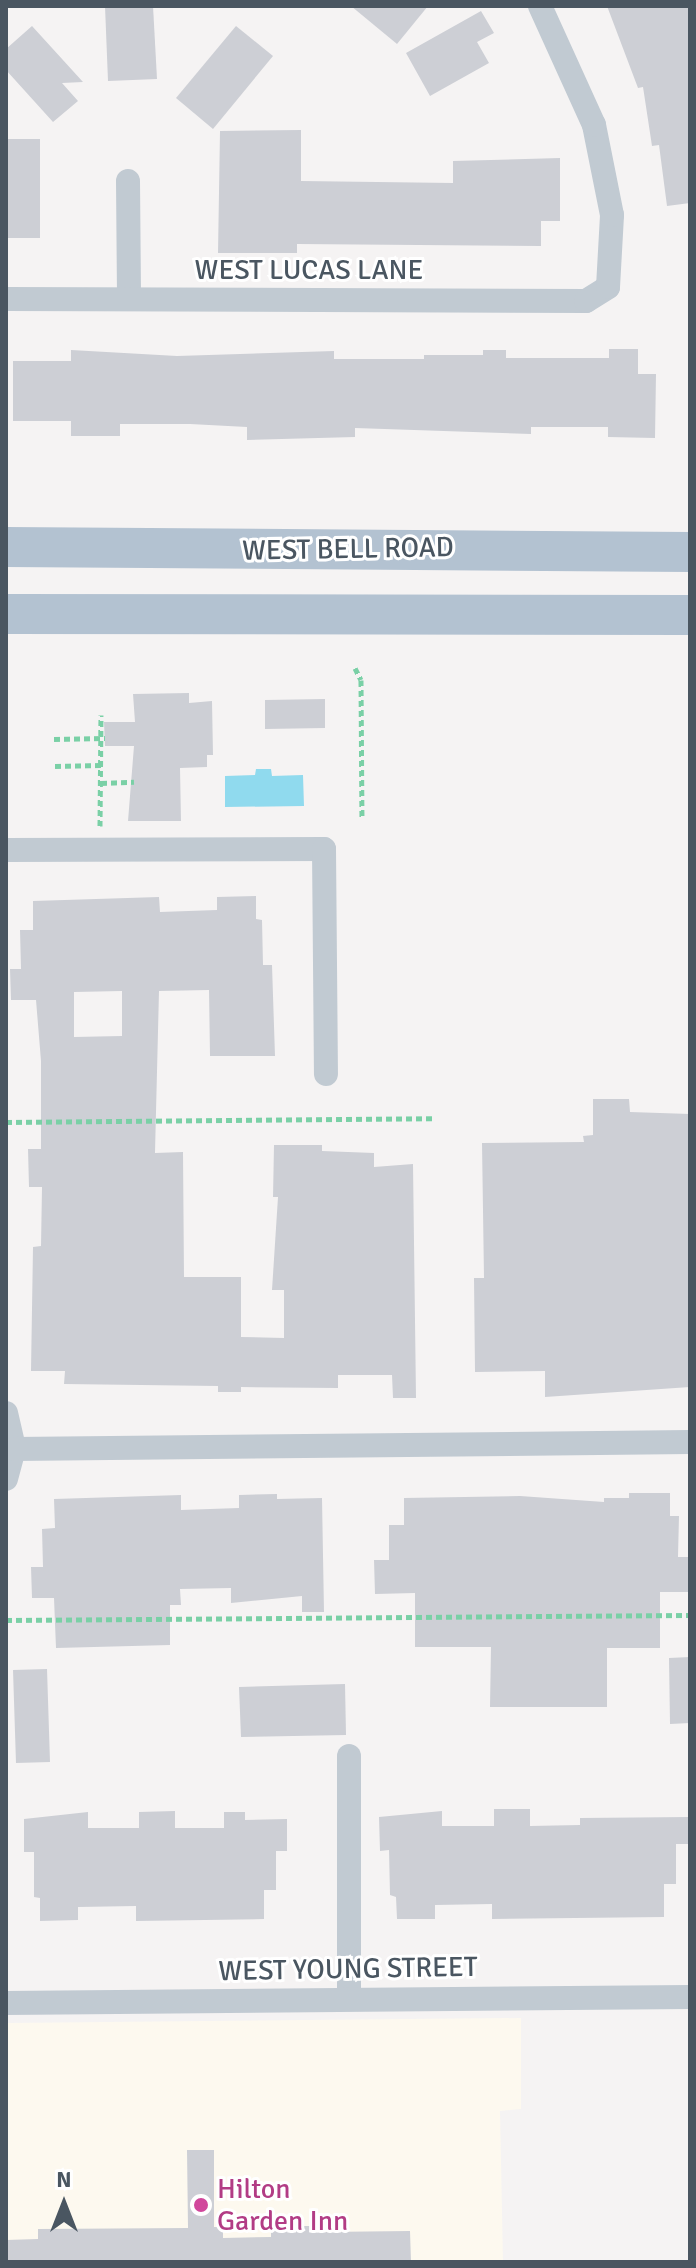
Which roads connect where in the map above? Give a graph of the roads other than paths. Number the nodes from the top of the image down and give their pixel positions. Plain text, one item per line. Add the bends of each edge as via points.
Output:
1 (540, 6) edge
2 (128, 181) dead end
3 (6, 299) edge
4 (129, 299) junction
5 (6, 547) edge
6 (690, 552) edge
7 (6, 614) edge
8 (690, 615) edge
9 (6, 850) edge
10 (326, 1074) dead end
11 (6, 1413) edge
12 (690, 1442) edge
13 (14, 1449) junction
14 (6, 1479) edge
15 (349, 1756) dead end
16 (690, 1997) edge
17 (349, 1999) junction
18 (6, 2003) edge

1 - 4 street, WEST LUCAS LANE via 594,125 612,215 608,287 586,301
2 - 4 street
3 - 4 street, WEST LUCAS LANE
5 - 6 main road, WEST BELL ROAD
7 - 8 main road
9 - 10 street via 324,849
11 - 13 street
12 - 13 street
13 - 14 street
15 - 17 street
16 - 17 street, WEST YOUNG STREET
17 - 18 street, WEST YOUNG STREET

